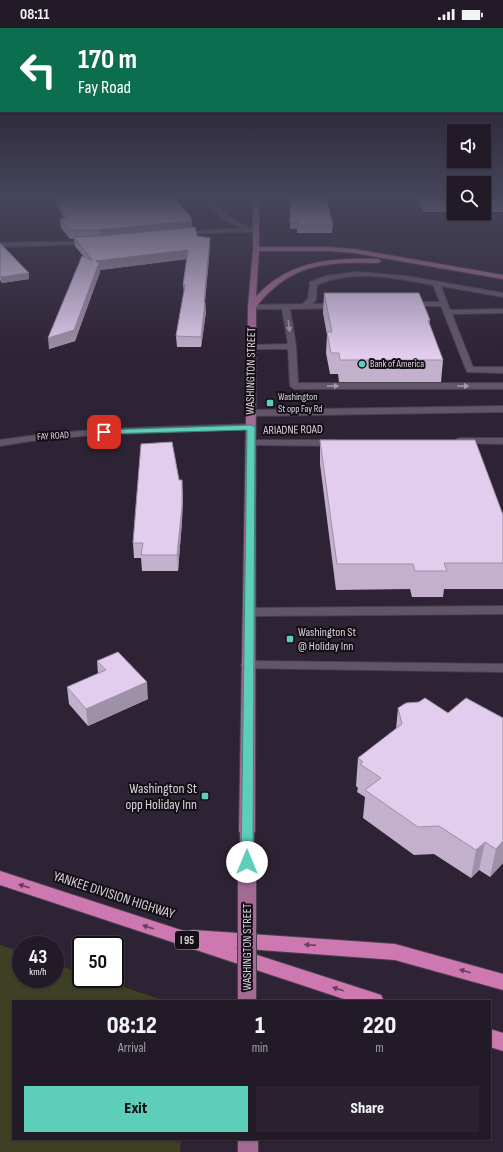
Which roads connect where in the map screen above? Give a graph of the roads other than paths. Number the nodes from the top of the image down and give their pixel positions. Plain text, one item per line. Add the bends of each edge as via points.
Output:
1 (256, 250) edge
2 (347, 250) edge
3 (287, 257) dead end
4 (419, 263) junction
5 (503, 277) edge
6 (436, 283) junction
7 (503, 295) edge
8 (398, 304) edge
9 (444, 304) junction
10 (347, 305) edge
11 (252, 306) junction
12 (304, 306) junction
13 (286, 307) junction
14 (503, 311) edge
15 (447, 312) junction
16 (292, 346) junction
17 (252, 347) junction
18 (503, 370) edge
19 (503, 386) edge
20 (503, 409) edge
21 (251, 412) junction
22 (251, 427) junction
23 (450, 441) edge
24 (503, 441) edge
25 (346, 442) edge
26 (0, 443) edge
27 (251, 443) junction
28 (503, 610) edge
29 (249, 612) junction
30 (248, 665) junction
31 (503, 668) edge
32 (0, 878) edge
33 (175, 936) junction
34 (503, 982) edge
35 (247, 1000) edge
36 (372, 1000) edge
37 (491, 1038) edge
38 (503, 1042) edge
39 (248, 1140) edge
40 (248, 1152) edge

1 - 11 main road, WASHINGTON STREET via 258,257
2 - 4 main road
3 - 4 main road via 351,257
4 - 5 main road
4 - 11 main road via 351,261 310,266 280,278
6 - 7 street
6 - 9 street
6 - 12 street via 378,274 322,279 313,284 312,300
8 - 9 street
9 - 15 street
10 - 12 street
11 - 13 street
11 - 17 main road, WASHINGTON STREET
12 - 13 street
13 -> 16 street
14 - 15 street
15 - 18 street via 470,370
16 - 17 street
16 -> 19 street via 294,386
17 - 21 main road, WASHINGTON STREET
20 - 21 street
21 - 22 main road, WASHINGTON STREET
22 - 26 street, FAY ROAD via 104,432 32,437
22 - 27 main road, WASHINGTON STREET
23 - 24 street
25 - 27 street, ARIADNE ROAD
27 - 29 main road, WASHINGTON STREET
28 - 29 street
29 - 30 main road, WASHINGTON STREET
30 - 31 street
30 - 35 main road, WASHINGTON STREET, bridge
33 -> 32 highway, YANKEE DIVISION HIGHWAY / I 95
34 -> 33 highway via 395,952
36 -> 33 highway, YANKEE DIVISION HIGHWAY / I 95
37 - 38 highway
39 - 40 main road

